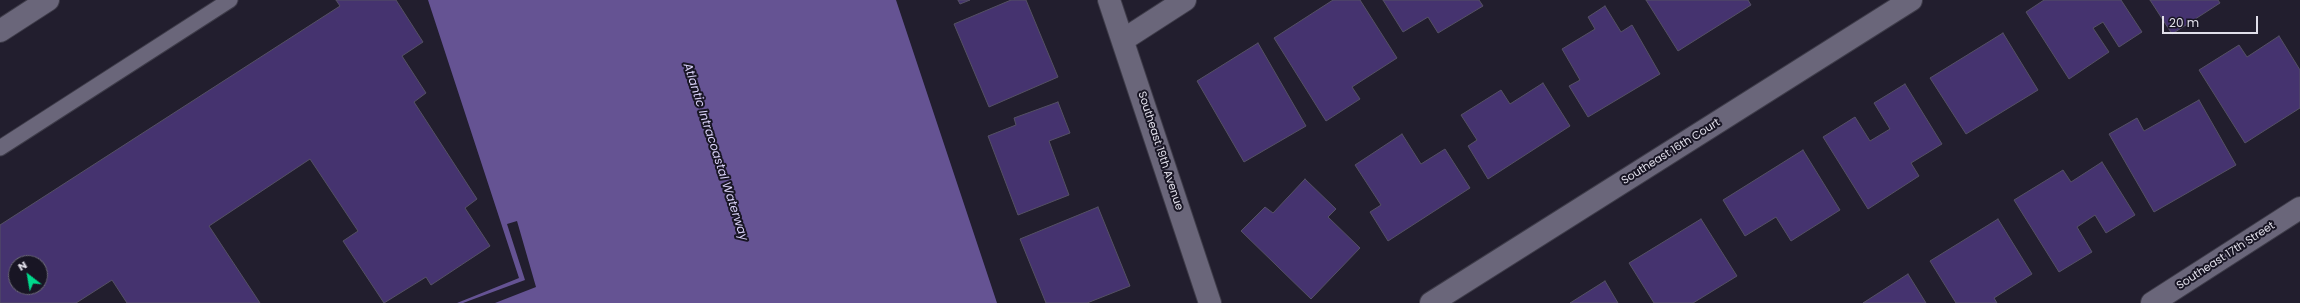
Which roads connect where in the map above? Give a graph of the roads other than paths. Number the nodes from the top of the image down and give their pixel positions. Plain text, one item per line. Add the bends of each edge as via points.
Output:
1 (48, 0) edge
2 (230, 0) edge
3 (1109, 0) edge
4 (1185, 0) edge
5 (1911, 0) edge
6 (0, 31) edge
7 (1123, 40) junction
8 (0, 148) edge
9 (2300, 208) edge
10 (1210, 303) edge
11 (1431, 303) edge
12 (2152, 303) edge

1 - 6 street
2 - 8 lane
3 - 7 street, Southeast 19th Avenue
4 - 7 street
5 - 11 street, Southeast 16th Court
7 - 10 street, Southeast 19th Avenue
9 - 12 street, Southeast 17th Street

